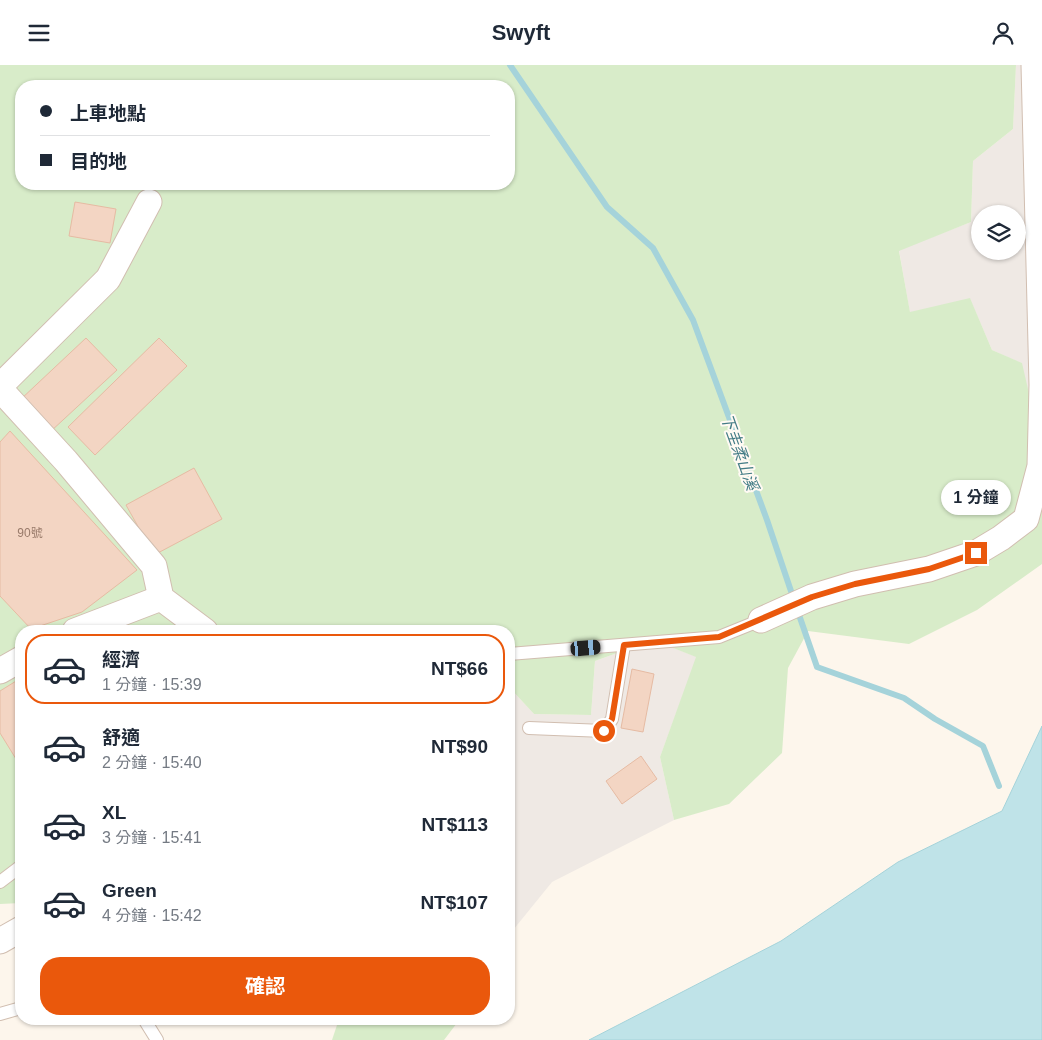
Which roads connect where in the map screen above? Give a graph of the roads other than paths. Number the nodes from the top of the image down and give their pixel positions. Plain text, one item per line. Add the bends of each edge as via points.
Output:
1 (1034, 65) edge
2 (148, 202) dead end
3 (0, 387) edge
4 (161, 598) junction
5 (761, 620) joint
6 (91, 625) edge
7 (197, 625) edge
8 (624, 645) junction
9 (515, 654) edge
10 (15, 662) edge
11 (0, 671) edge
12 (528, 728) dead end
13 (15, 870) edge
14 (0, 881) edge
15 (15, 932) edge
16 (0, 941) edge
17 (15, 1010) edge
18 (0, 1014) edge
19 (148, 1025) edge
20 (157, 1040) edge

1 - 5 street via 1041,448 1040,466 1026,519 976,553 929,569 855,584 812,597
2 - 3 street via 108,279
3 - 4 street via 154,566
4 - 6 street
4 - 7 street
5 - 8 lane via 719,637
8 - 9 lane
8 - 12 lane via 612,719 604,731
10 - 11 street
13 - 14 lane
15 - 16 street
17 - 18 lane
19 - 20 lane

